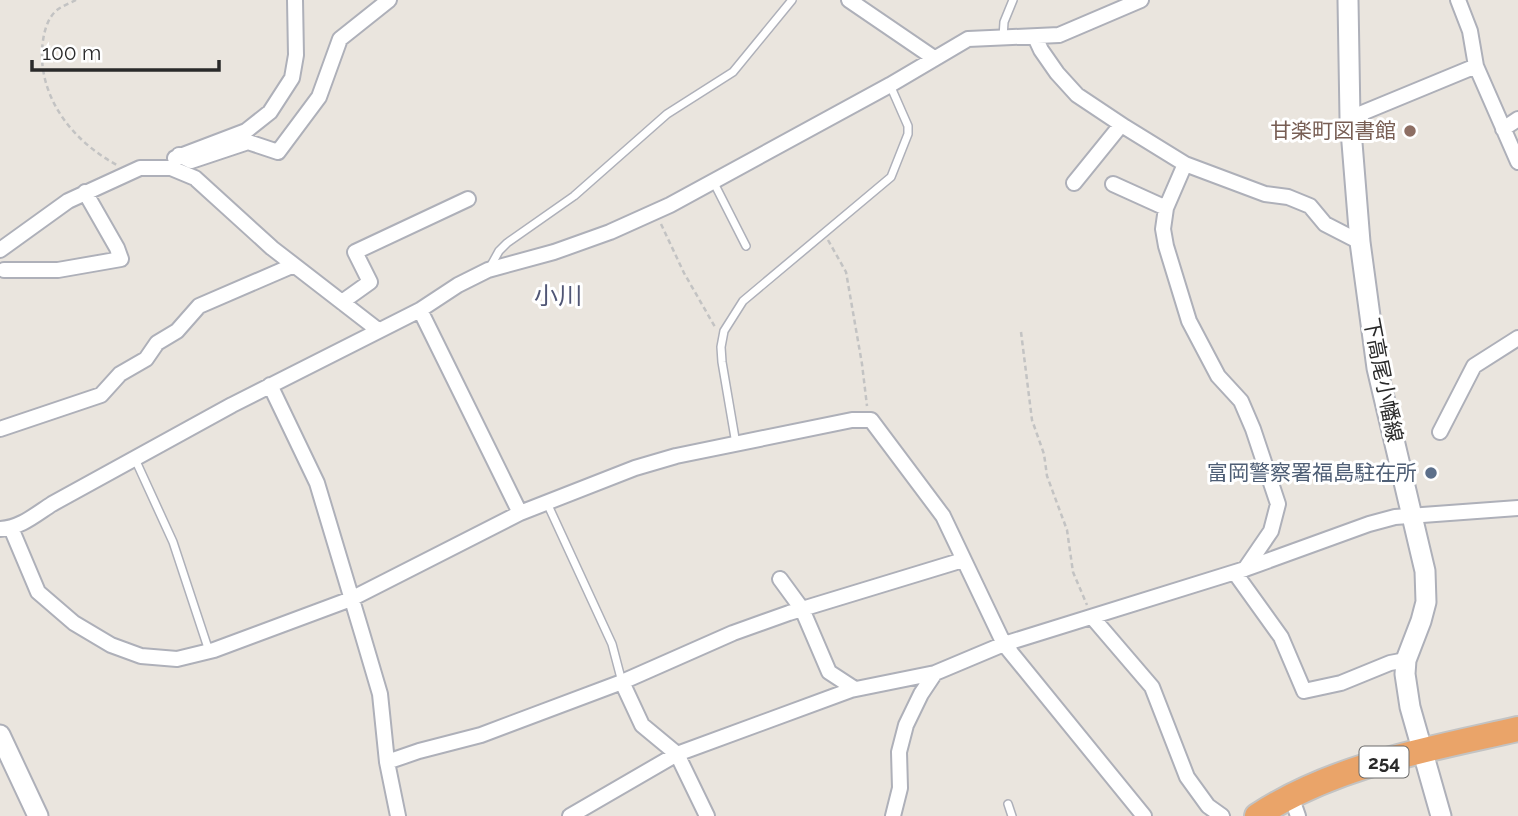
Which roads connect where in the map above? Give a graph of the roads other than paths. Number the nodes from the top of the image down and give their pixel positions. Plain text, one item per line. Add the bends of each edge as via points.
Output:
1 (295, 0) edge
2 (389, 0) edge
3 (792, 0) edge
4 (849, 0) edge
5 (1013, 0) edge
6 (1141, 0) edge
7 (1348, 0) edge
8 (1458, 0) edge
9 (1003, 37) junction
10 (1035, 37) junction
11 (934, 58) junction
12 (1476, 66) junction
13 (890, 85) junction
14 (1350, 118) junction
15 (1518, 119) edge
16 (1121, 125) junction
17 (1503, 129) junction
18 (179, 155) junction
19 (1518, 162) edge
20 (1185, 164) junction
21 (160, 167) junction
22 (713, 181) junction
23 (1074, 183) dead end
24 (1113, 184) dead end
25 (85, 192) junction
26 (468, 199) dead end
27 (1166, 208) junction
28 (1360, 242) junction
29 (746, 246) dead end
30 (0, 250) edge
31 (294, 265) junction
32 (4, 270) dead end
33 (488, 270) junction
34 (342, 302) junction
35 (420, 310) junction
36 (378, 330) junction
37 (1518, 338) edge
38 (270, 386) junction
39 (0, 429) edge
40 (1440, 432) dead end
41 (736, 444) junction
42 (135, 459) junction
43 (547, 503) junction
44 (1518, 508) edge
45 (520, 513) junction
46 (1411, 514) junction
47 (5, 528) edge
48 (963, 560) junction
49 (1240, 571) junction
50 (780, 579) dead end
51 (351, 599) junction
52 (802, 609) junction
53 (1092, 617) junction
54 (1004, 644) junction
55 (209, 652) junction
56 (1406, 660) junction
57 (935, 673) junction
58 (622, 682) junction
59 (855, 689) junction
60 (1518, 729) edge
61 (0, 735) edge
62 (1422, 752) junction
63 (677, 754) junction
64 (387, 762) junction
65 (1008, 804) dead end
66 (1295, 806) edge
67 (38, 816) edge
68 (398, 816) edge
69 (570, 816) edge
70 (707, 816) edge
71 (893, 816) edge
72 (1012, 816) edge
73 (1144, 816) edge
74 (1222, 816) edge
75 (1257, 816) edge
76 (1441, 816) edge

1 - 18 street via 292,78 270,112 246,131
2 - 18 street via 340,39 319,97 278,152 248,142 191,162
3 - 33 lane via 733,72 667,114 574,196 507,243
4 - 11 street
5 - 9 lane
6 - 10 street via 1059,36
7 - 14 main road, 下高尾小幡線
8 - 12 street
9 - 10 street
9 - 11 street via 968,39
10 - 16 street via 1077,95
11 - 13 street
12 - 14 street
12 - 17 street
13 - 22 street
13 - 41 lane via 908,126 891,177 743,301 723,336 722,362
14 - 28 main road, 下高尾小幡線
15 - 17 street
16 - 20 street
16 - 23 street
17 - 19 street
18 - 21 street
20 - 27 street
20 - 28 street via 1265,194 1310,205 1325,224
21 - 25 street via 140,168
21 - 31 street via 195,178
22 - 29 lane
22 - 33 street via 610,233
24 - 27 street
25 - 30 street
25 - 32 street via 121,259 58,270
26 - 34 street via 355,252 370,282
27 - 49 street via 1166,246 1189,321 1219,376 1241,401 1278,504 1271,531
28 - 46 main road, 下高尾小幡線 via 1377,368
31 - 34 street
31 - 39 street via 199,306 177,331 157,343 146,359 120,374 101,395
33 - 35 street
34 - 36 street
35 - 36 street
35 - 45 street
36 - 38 street
37 - 40 street via 1474,366
38 - 42 street
38 - 51 street via 317,483
41 - 43 street via 660,460
41 - 48 street via 871,420 943,516
42 - 47 street
42 - 55 lane via 173,542
43 - 45 street
43 - 58 lane via 612,644
44 - 46 street
45 - 51 street
46 - 49 street via 1369,524
46 - 56 main road, 下高尾小幡線 via 1426,587 1421,621
47 - 55 street via 38,592 74,623 141,656 177,659
48 - 52 street
48 - 54 street
49 - 53 street
49 - 56 street via 1281,637 1304,691
50 - 52 street
51 - 55 street
51 - 64 street via 380,694
52 - 58 street via 733,633
52 - 59 street via 829,673
53 - 54 street
53 - 74 street via 1152,687 1187,777 1208,806
54 - 57 street
54 - 73 street
56 - 62 main road, 下高尾小幡線 via 1407,689
57 - 59 street
57 - 71 street via 906,725
58 - 63 street via 642,725
58 - 64 street via 481,735
59 - 63 street
60 - 62 highway, 254
61 - 67 main road
62 - 66 highway, 254 via 1329,778
62 - 76 main road, 下高尾小幡線
63 - 69 street
63 - 70 street
64 - 68 street
65 - 72 lane
66 - 75 highway, 254

